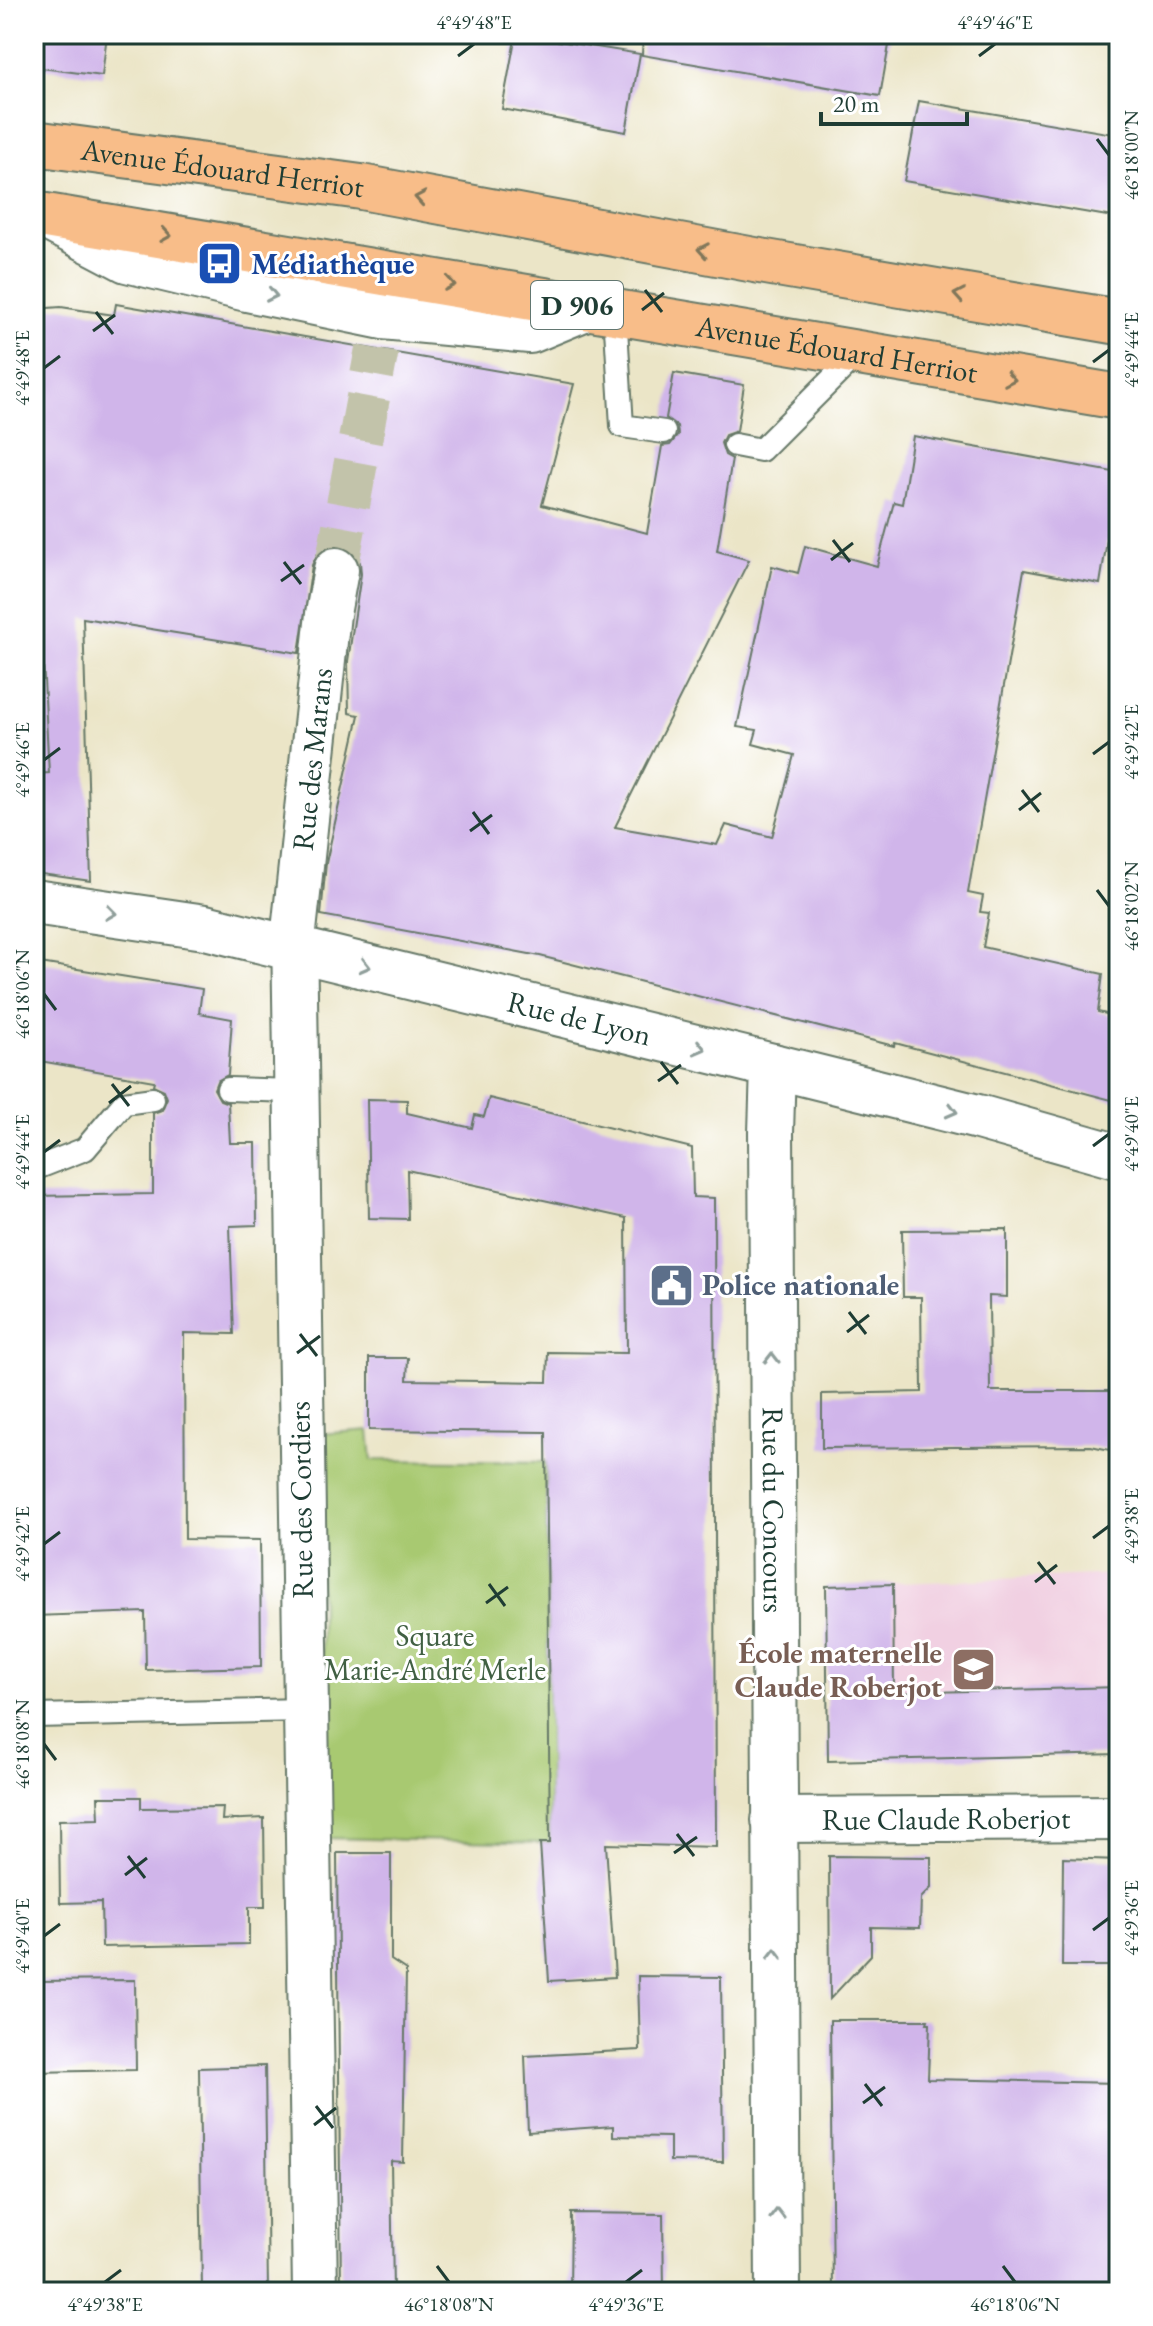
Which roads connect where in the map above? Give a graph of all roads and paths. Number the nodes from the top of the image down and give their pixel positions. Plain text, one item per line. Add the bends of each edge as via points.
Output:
1 (34, 143) edge
2 (38, 215) edge
3 (602, 310) junction
4 (1119, 322) edge
5 (858, 353) junction
6 (1119, 397) edge
7 (664, 432) dead end
8 (735, 445) dead end
9 (336, 570) tunnel mouth
10 (34, 902) edge
11 (294, 949) junction
12 (773, 1066) junction
13 (228, 1089) dead end
14 (294, 1091) junction
15 (153, 1099) dead end
16 (1119, 1157) edge
17 (34, 1169) edge
18 (305, 1710) junction
19 (34, 1716) edge
20 (1119, 1818) edge
21 (774, 1820) junction
22 (315, 2292) edge
23 (778, 2292) edge

4 -> 1 main road, Avenue Édouard Herriot / D 906 via 361,187
2 -> 3 main road, Avenue Édouard Herriot / D 906
2 -> 3 street via 127,260 247,289 380,333 530,331
3 - 5 main road, Avenue Édouard Herriot / D 906
3 - 7 lane via 622,426
5 -> 6 main road, Avenue Édouard Herriot / D 906
5 - 8 lane via 761,450
9 - 11 street, Rue des Marans
10 -> 11 street, Rue de Lyon via 205,927
11 -> 12 street, Rue de Lyon
11 - 14 street, Rue des Cordiers
12 -> 16 street, Rue de Lyon
21 -> 12 street, Rue du Concours
13 - 14 lane
14 - 18 street, Rue des Cordiers
15 - 17 lane via 124,1103 85,1149
18 - 19 lane
18 - 22 street, Rue des Cordiers
20 - 21 street, Rue Claude Roberjot
23 -> 21 street, Rue du Concours

